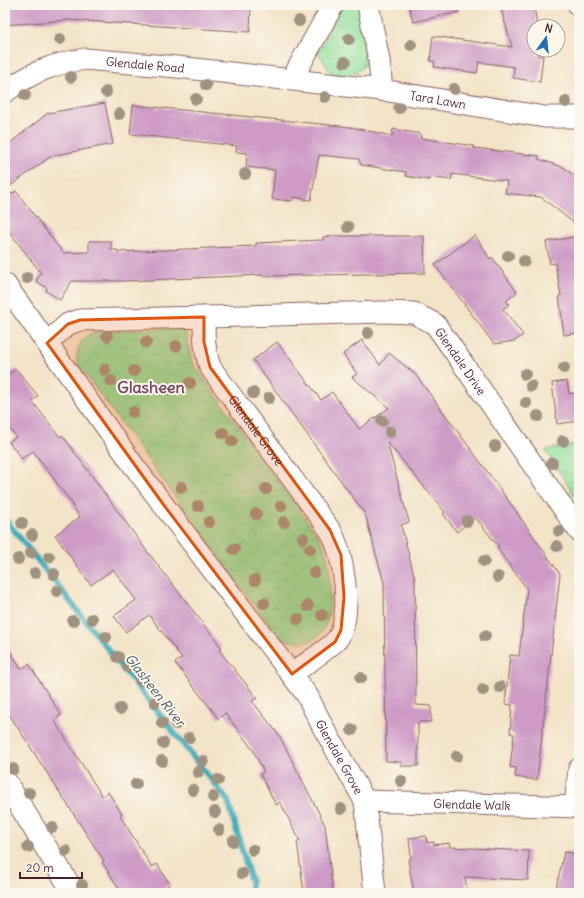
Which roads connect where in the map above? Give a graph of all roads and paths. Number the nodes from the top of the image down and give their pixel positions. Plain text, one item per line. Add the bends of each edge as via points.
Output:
1 (333, 5) edge
2 (368, 5) edge
3 (292, 80) junction
4 (382, 90) junction
5 (5, 92) edge
6 (579, 117) edge
7 (5, 284) edge
8 (204, 317) junction
9 (47, 343) junction
10 (579, 531) edge
11 (292, 674) junction
12 (579, 769) edge
13 (5, 781) edge
14 (365, 801) junction
15 (577, 807) edge
16 (74, 893) edge
17 (375, 893) edge

1 - 3 street
2 - 4 street via 380,60
3 - 4 street, Glendale Road
3 - 5 street, Glendale Road via 86,59 40,70
4 - 6 street, Tara Lawn via 545,117
7 - 9 street, Glendale Grove
8 - 9 street via 80,320 68,324
8 - 10 street, Glendale Drive via 383,312 414,313 423,317 434,324 445,338
8 - 11 street, Glendale Grove via 204,342 210,367 330,530 341,555 344,572 341,630 334,642
9 - 11 street, Glendale Grove via 158,498
11 - 14 street, Glendale Grove via 307,695
12 - 15 street
13 - 16 street
14 - 15 street, Glendale Walk
14 - 17 street, Glendale Grove

